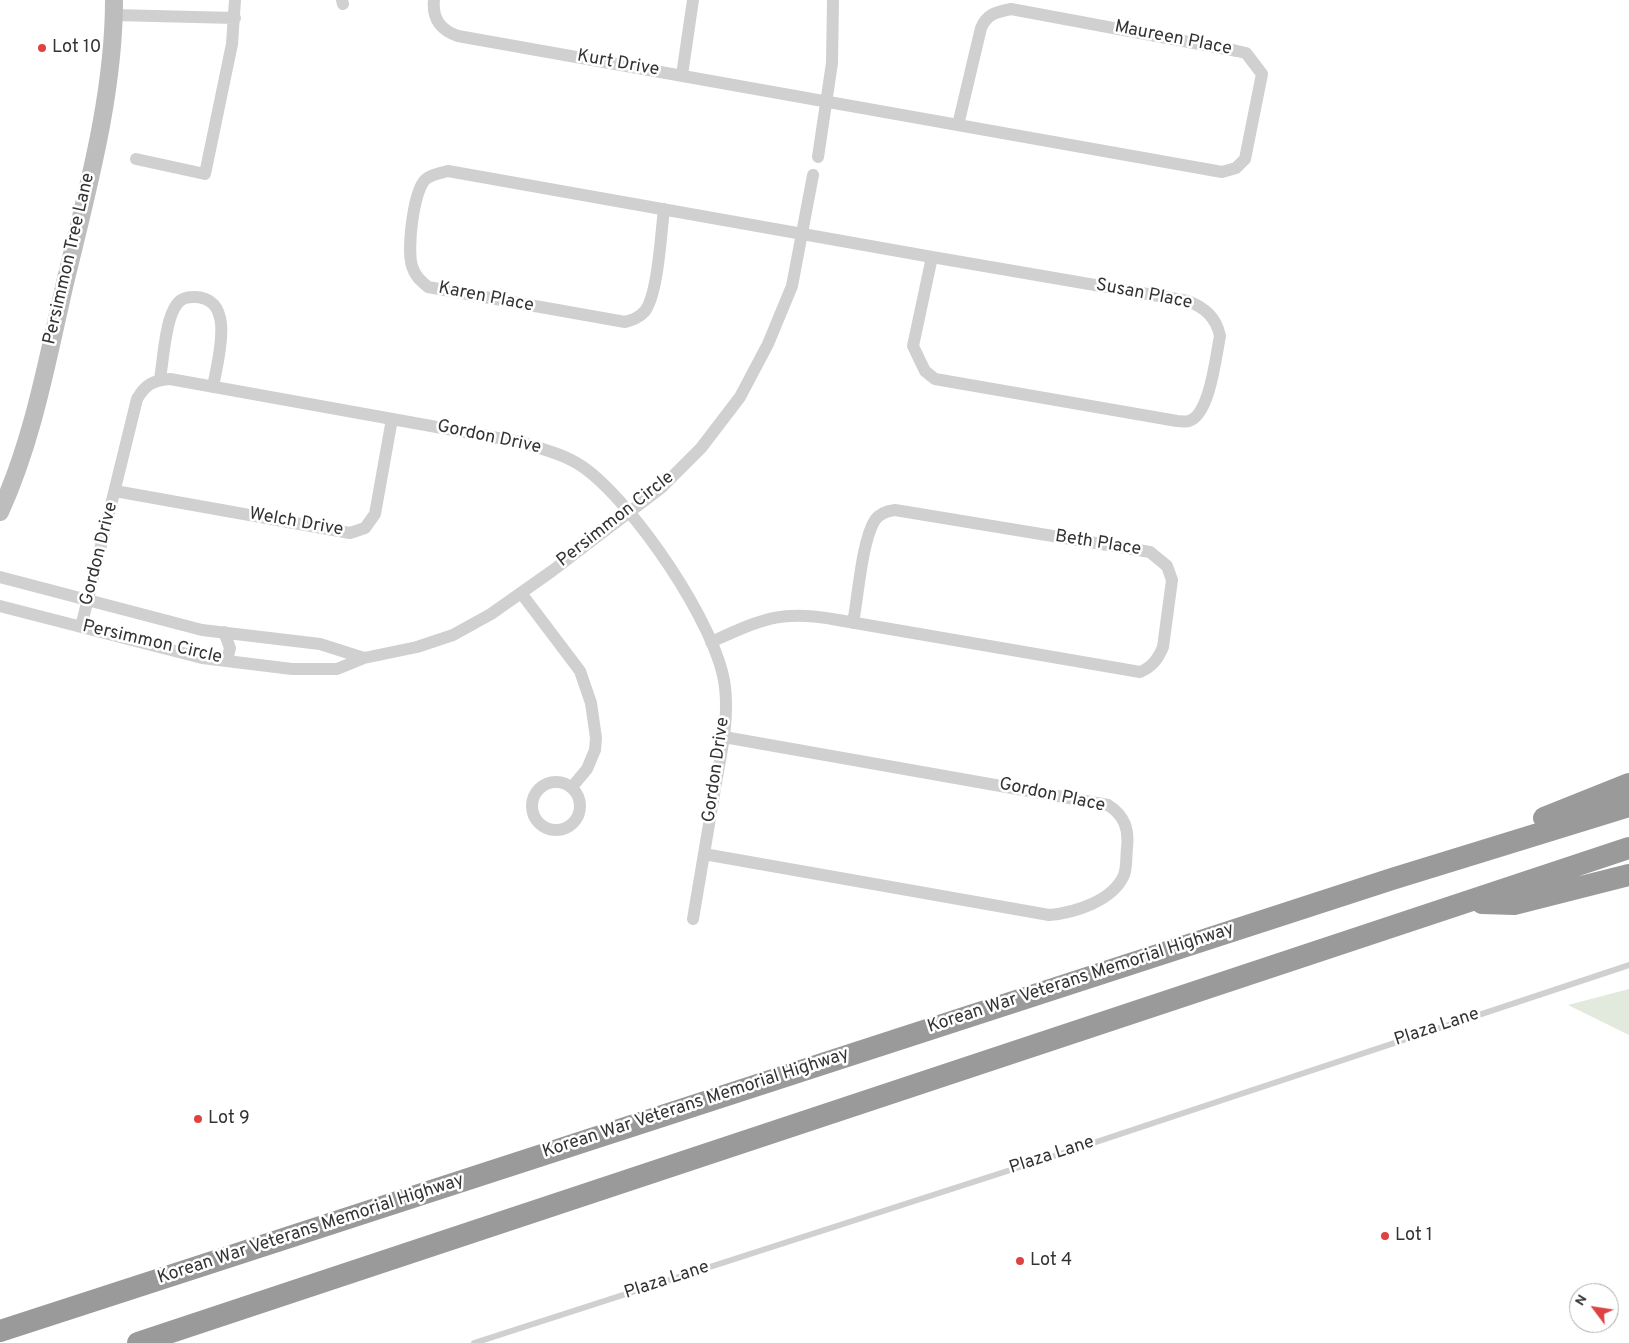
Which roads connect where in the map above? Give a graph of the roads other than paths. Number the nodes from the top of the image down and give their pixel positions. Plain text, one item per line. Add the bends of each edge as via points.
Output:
1 (235, 0) edge
2 (434, 0) edge
3 (693, 0) edge
4 (833, 0) edge
5 (114, 7) edge
6 (235, 18) junction
7 (682, 75) junction
8 (826, 101) junction
9 (958, 125) junction
10 (818, 157) dead end
11 (136, 159) dead end
12 (814, 175) dead end
13 (664, 210) junction
14 (802, 234) junction
15 (932, 257) junction
16 (160, 380) junction
17 (213, 387) junction
18 (392, 419) junction
19 (115, 491) junction
20 (630, 511) junction
21 (0, 512) edge
22 (0, 577) edge
23 (520, 593) junction
24 (88, 601) junction
25 (0, 606) edge
26 (853, 623) junction
27 (81, 627) junction
28 (224, 632) junction
29 (711, 642) junction
30 (364, 658) junction
31 (227, 661) junction
32 (724, 737) junction
33 (1629, 784) edge
34 (572, 787) dead end
35 (1629, 806) edge
36 (1629, 848) edge
37 (704, 854) junction
38 (1629, 875) edge
39 (1392, 879) junction
40 (1463, 903) junction
41 (693, 919) dead end
42 (1629, 965) edge
43 (0, 1331) edge
44 (138, 1343) edge
45 (474, 1343) edge

1 - 6 street
2 - 7 street, Kurt Drive via 438,23 458,36
3 - 7 street
4 - 8 street via 832,64
5 - 6 street
5 - 21 street, Persimmon Tree Lane via 109,67 84,203 32,426
6 - 11 street via 205,174
7 - 8 street, Kurt Drive
8 - 9 street, Maureen Place
8 - 10 street
9 - 9 street, Maureen Place via 985,18 1011,9 1246,53 1262,74 1245,159 1236,168 1222,172
12 - 14 street, Persimmon Circle
13 - 13 street, Karen Place via 652,296 645,311 625,322 428,287 417,278 411,264 414,205 420,189 426,179 448,171
13 - 14 street, Karen Place
14 - 15 street, Karen Place
14 - 20 street, Persimmon Circle via 792,286 768,344 740,397 701,448 662,488
15 - 15 street, Susan Place via 1199,305 1212,315 1220,336 1205,403 1189,422 1177,421 935,378 925,371 913,346
16 - 17 street, Gordon Drive
16 - 17 street via 172,313 185,297 197,297 209,301 219,312 223,326
16 - 19 street, Gordon Drive via 151,382 137,399
17 - 18 street, Gordon Drive
18 - 19 street, Welch Drive via 375,514 365,528 350,533
18 - 20 street, Gordon Drive via 520,442 566,456 584,468
19 - 24 street, Gordon Drive
20 - 23 street, Persimmon Circle
20 - 29 street, Gordon Drive via 677,578
22 - 24 street, Persimmon Circle
23 - 30 street, Persimmon Circle via 453,635 417,647
23 - 34 street via 580,671 591,702 595,750 587,770
24 - 27 street, Gordon Drive
24 - 28 street, Persimmon Circle via 202,630
25 - 27 street, Persimmon Circle
26 - 26 street, Beth Place via 1140,672 1149,668 1163,647 1172,580 1167,566 1150,552 895,510 876,519 868,532
26 - 29 street, Beth Place via 809,615 780,616 757,621
27 - 31 street, Persimmon Circle via 202,658
28 - 30 street, Persimmon Circle via 320,644
28 - 31 street via 230,648
29 - 32 street, Gordon Drive via 725,686
30 - 31 street, Persimmon Circle via 337,669
32 - 37 street, Gordon Drive
32 - 37 street, Gordon Place via 1108,805 1123,818 1128,832 1125,873 1112,892 1069,913 1049,915
33 - 39 highway, Korean War Veterans Memorial Highway
35 - 39 highway, Korean War Veterans Memorial Highway
36 - 40 highway
37 - 41 street, Gordon Drive
38 - 40 highway via 1514,904
39 - 43 highway, Korean War Veterans Memorial Highway
40 - 44 highway
42 - 45 lane, Plaza Lane via 1048,1158

